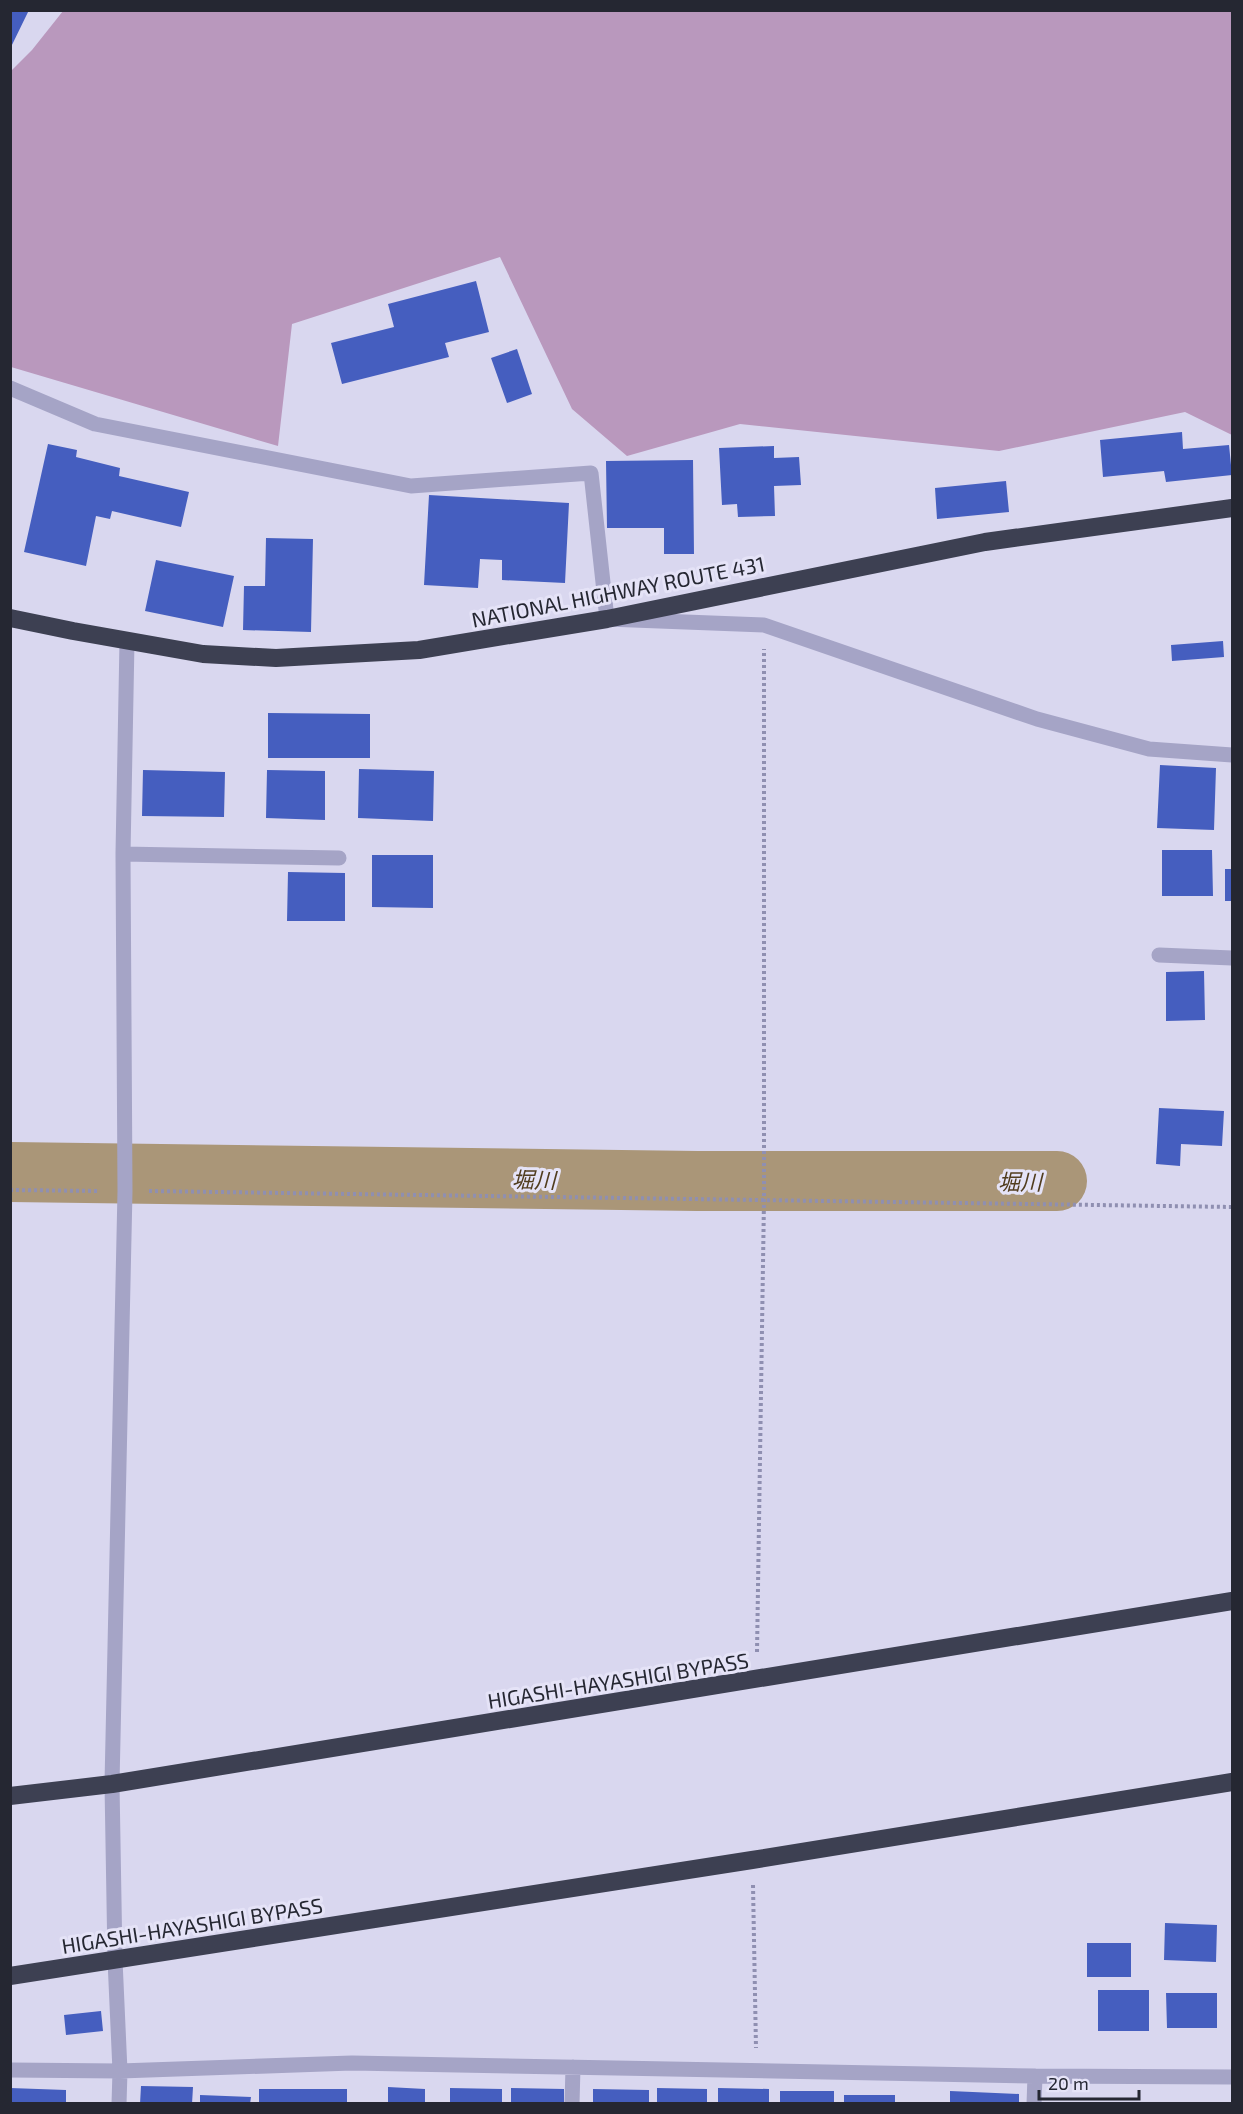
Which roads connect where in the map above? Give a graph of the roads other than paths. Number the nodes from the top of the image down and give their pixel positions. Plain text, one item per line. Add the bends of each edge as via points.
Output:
1 (10, 388) edge
2 (1233, 508) edge
3 (10, 618) edge
4 (608, 620) junction
5 (128, 641) junction
6 (1233, 755) edge
7 (123, 854) junction
8 (339, 858) dead end
9 (1159, 955) dead end
10 (1233, 958) edge
11 (1233, 1601) edge
12 (1233, 1782) edge
13 (112, 1784) junction
14 (10, 1796) edge
15 (115, 1960) junction
16 (10, 1976) edge
17 (573, 2067) junction
18 (10, 2070) edge
19 (120, 2071) junction
20 (1035, 2076) junction
21 (1233, 2078) edge
22 (118, 2103) edge
23 (572, 2103) edge
24 (1034, 2103) edge

1 - 4 street via 95,424 411,486 591,473
2 - 4 highway, NATIONAL HIGHWAY ROUTE 431 via 985,542
3 - 5 highway, NATIONAL HIGHWAY ROUTE 431
4 - 5 highway, NATIONAL HIGHWAY ROUTE 431 via 419,650 276,658 203,654
4 - 6 street via 764,626 1037,719 1149,749
5 - 7 street
7 - 8 street
7 - 13 street via 125,1191
9 - 10 street
11 - 13 highway, HIGASHI-HAYASHIGI BYPASS
12 - 15 highway, HIGASHI-HAYASHIGI BYPASS
13 - 14 highway, HIGASHI-HAYASHIGI BYPASS
13 - 15 street
15 - 16 highway, HIGASHI-HAYASHIGI BYPASS
15 - 19 street
17 - 19 street via 352,2063
17 - 20 street
17 - 23 street
18 - 19 street
19 - 22 street
20 - 21 street
20 - 24 street

